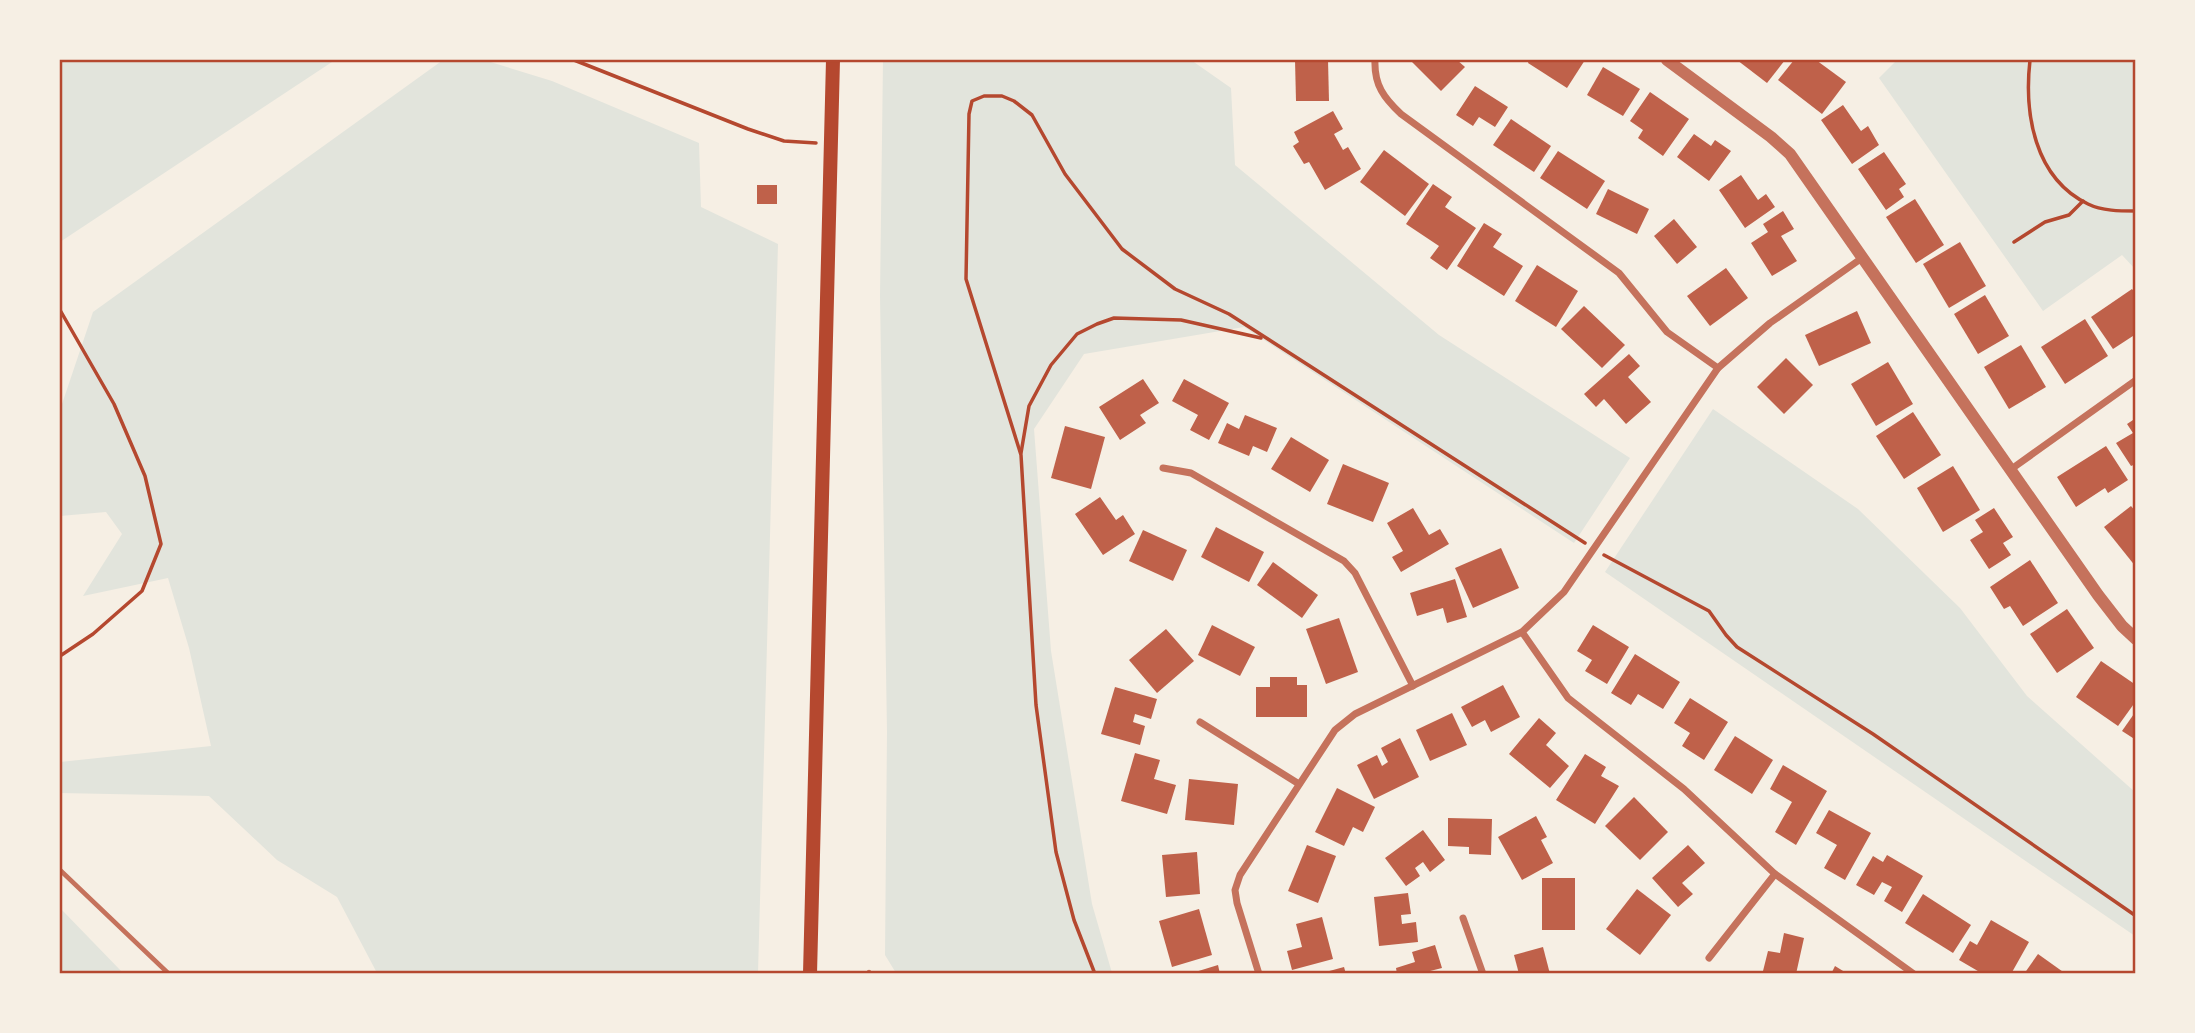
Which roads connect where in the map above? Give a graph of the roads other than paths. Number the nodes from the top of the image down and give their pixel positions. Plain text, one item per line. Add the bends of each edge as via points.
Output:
1 (832, 60) edge
2 (1375, 60) edge
3 (1667, 60) edge
4 (1863, 258) junction
5 (1718, 368) junction
6 (2136, 380) edge
7 (1163, 468) dead end
8 (2010, 470) junction
9 (1522, 632) junction
10 (2136, 639) edge
11 (1413, 686) junction
12 (1200, 722) dead end
13 (1299, 784) junction
14 (60, 870) edge
15 (1775, 874) junction
16 (1463, 918) dead end
17 (1709, 958) dead end
18 (169, 974) edge
19 (810, 974) edge
20 (1259, 974) edge
21 (1483, 974) edge
22 (1914, 974) edge

1 - 19 main road
2 - 5 street via 1383,97 1401,114 1619,273 1667,332
3 - 4 street via 1790,154
4 - 5 street via 1770,323
4 - 8 street
5 - 9 street via 1564,592
6 - 8 street
7 - 11 street via 1191,473 1344,561 1355,573
8 - 10 street via 2098,595
9 - 11 street
9 - 15 street via 1568,698 1684,789
11 - 13 street via 1335,730
12 - 13 street
13 - 20 street via 1235,890
14 - 18 lane
15 - 17 street
15 - 22 street
16 - 21 street

